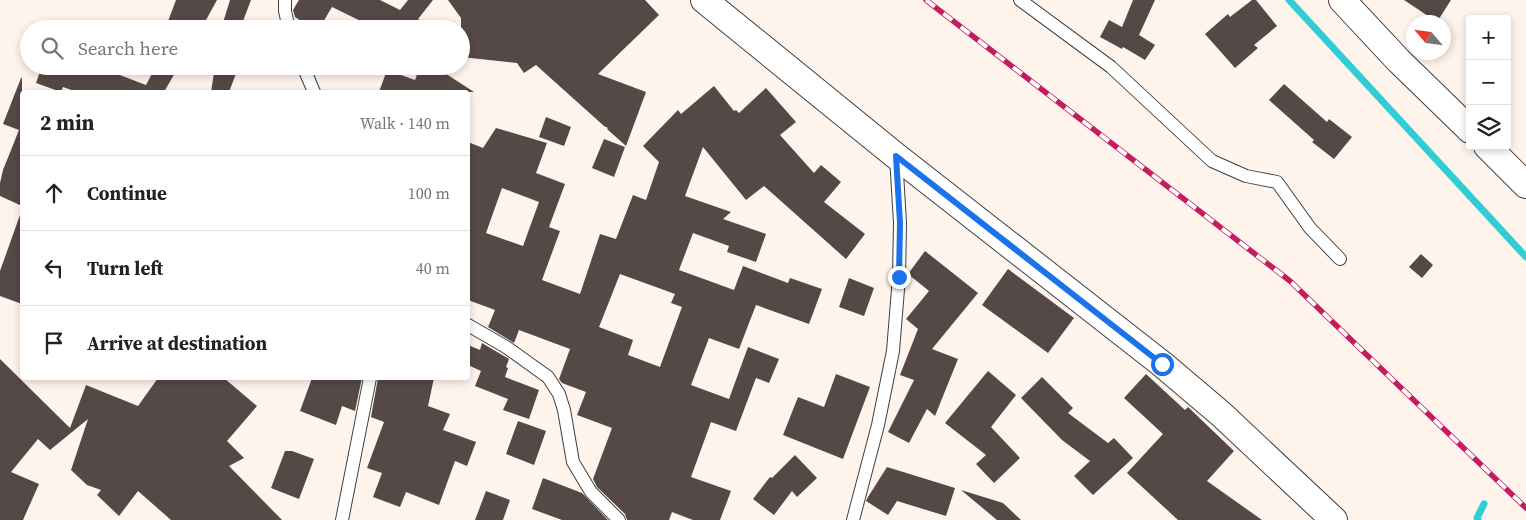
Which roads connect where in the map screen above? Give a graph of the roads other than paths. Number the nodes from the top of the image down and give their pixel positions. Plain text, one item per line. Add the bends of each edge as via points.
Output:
1 (285, 0) edge
2 (704, 0) edge
3 (1020, 0) edge
4 (1342, 0) edge
5 (287, 20) edge
6 (307, 75) edge
7 (313, 90) edge
8 (1466, 126) edge
9 (1490, 150) edge
10 (896, 156) junction
11 (1526, 185) edge
12 (1340, 259) dead end
13 (470, 326) edge
14 (370, 380) edge
15 (342, 520) edge
16 (619, 520) edge
17 (853, 520) edge
18 (1334, 520) edge

1 - 5 lane
2 - 10 street
3 - 12 lane via 1111,67 1212,161 1246,176 1277,182 1310,228
4 - 8 street
6 - 7 lane
9 - 11 street
10 - 17 lane via 900,250 893,351
10 - 18 street via 1177,376
13 - 16 lane via 548,377 564,410 573,462 591,492
14 - 15 lane

